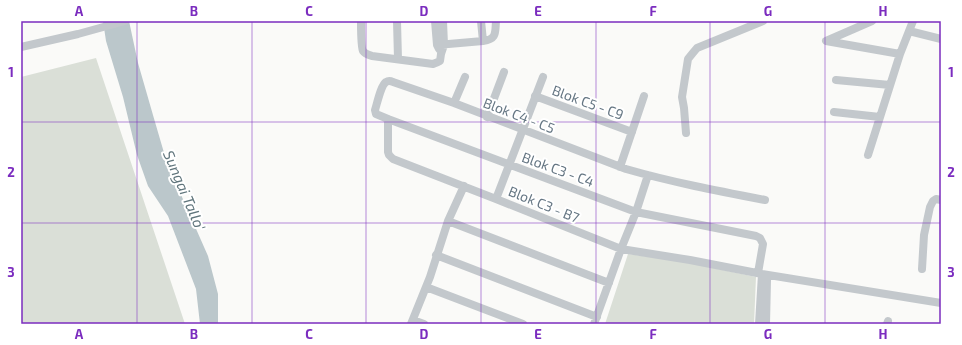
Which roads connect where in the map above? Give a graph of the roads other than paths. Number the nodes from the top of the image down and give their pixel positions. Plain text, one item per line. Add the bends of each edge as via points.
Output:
1 (125, 21) edge
2 (360, 21) edge
3 (397, 21) edge
4 (435, 21) edge
5 (442, 21) edge
6 (481, 21) edge
7 (496, 21) edge
8 (762, 21) edge
9 (872, 21) edge
10 (913, 21) edge
11 (909, 31) junction
12 (941, 39) edge
13 (483, 41) junction
14 (440, 45) junction
15 (21, 47) edge
16 (900, 54) junction
17 (398, 59) junction
18 (504, 72) dead end
19 (465, 76) dead end
20 (543, 77) dead end
21 (836, 80) dead end
22 (890, 85) junction
23 (383, 86) joint
24 (535, 96) junction
25 (644, 96) dead end
26 (454, 103) junction
27 (834, 112) dead end
28 (488, 117) junction
29 (880, 117) junction
30 (388, 119) junction
31 (522, 130) junction
32 (632, 132) junction
33 (686, 133) dead end
34 (868, 155) dead end
35 (509, 164) junction
36 (620, 167) junction
37 (648, 175) junction
38 (461, 185) junction
39 (496, 199) junction
40 (765, 200) dead end
41 (941, 200) edge
42 (636, 212) junction
43 (448, 221) junction
44 (621, 249) junction
45 (436, 255) junction
46 (922, 269) dead end
47 (762, 274) junction
48 (609, 283) junction
49 (426, 287) junction
50 (941, 303) edge
51 (596, 321) edge
52 (412, 322) edge
53 (424, 324) edge
54 (523, 324) edge
55 (759, 324) edge
56 (766, 324) edge

1 - 15 street
2 - 17 street via 364,53
3 - 17 street
4 - 14 street
5 - 14 street
6 - 13 street
7 - 13 street via 493,38
8 - 33 street via 697,48 688,59 682,97
9 - 16 street via 826,41
10 - 11 street
11 - 12 street
11 - 16 street
13 - 14 street
14 - 17 street via 440,61 436,63
16 - 22 street
18 - 28 street
19 - 26 street
20 - 24 street
21 - 22 street
22 - 29 street
23 - 26 street, Blok C4 - C5 via 389,81
23 - 30 street, Blok C3 - C4 via 375,110 376,114
24 - 31 street
24 - 32 street, Blok C5 - C9
25 - 32 street
26 - 28 street, Blok C4 - C5
27 - 29 street
28 - 31 street, Blok C4 - C5
29 - 34 street
30 - 35 street, Blok C3 - C4
30 - 38 street, Blok C3 - B7 via 388,152 393,159
31 - 35 street
31 - 36 street, Blok C4 - C5
32 - 36 street
35 - 39 street
35 - 42 street, Blok C3 - C4
36 - 37 street, Blok C4 - C5
37 - 40 street, Blok C4 - C5
37 - 42 street
38 - 39 street, Blok C3 - B7
38 - 43 street
39 - 44 street, Blok C3 - B7
41 - 46 street via 936,199 930,207 923,242
42 - 44 street
42 - 47 street, Blok C3 - C4 via 756,236 763,244
43 - 45 street
43 - 48 street
44 - 47 street, Blok C3 - B7
44 - 48 street
45 - 49 street
45 - 51 street
47 - 50 street, Blok C3 - B7
47 - 55 street
47 - 56 street
48 - 51 street
49 - 52 street
49 - 54 street
52 - 53 street

